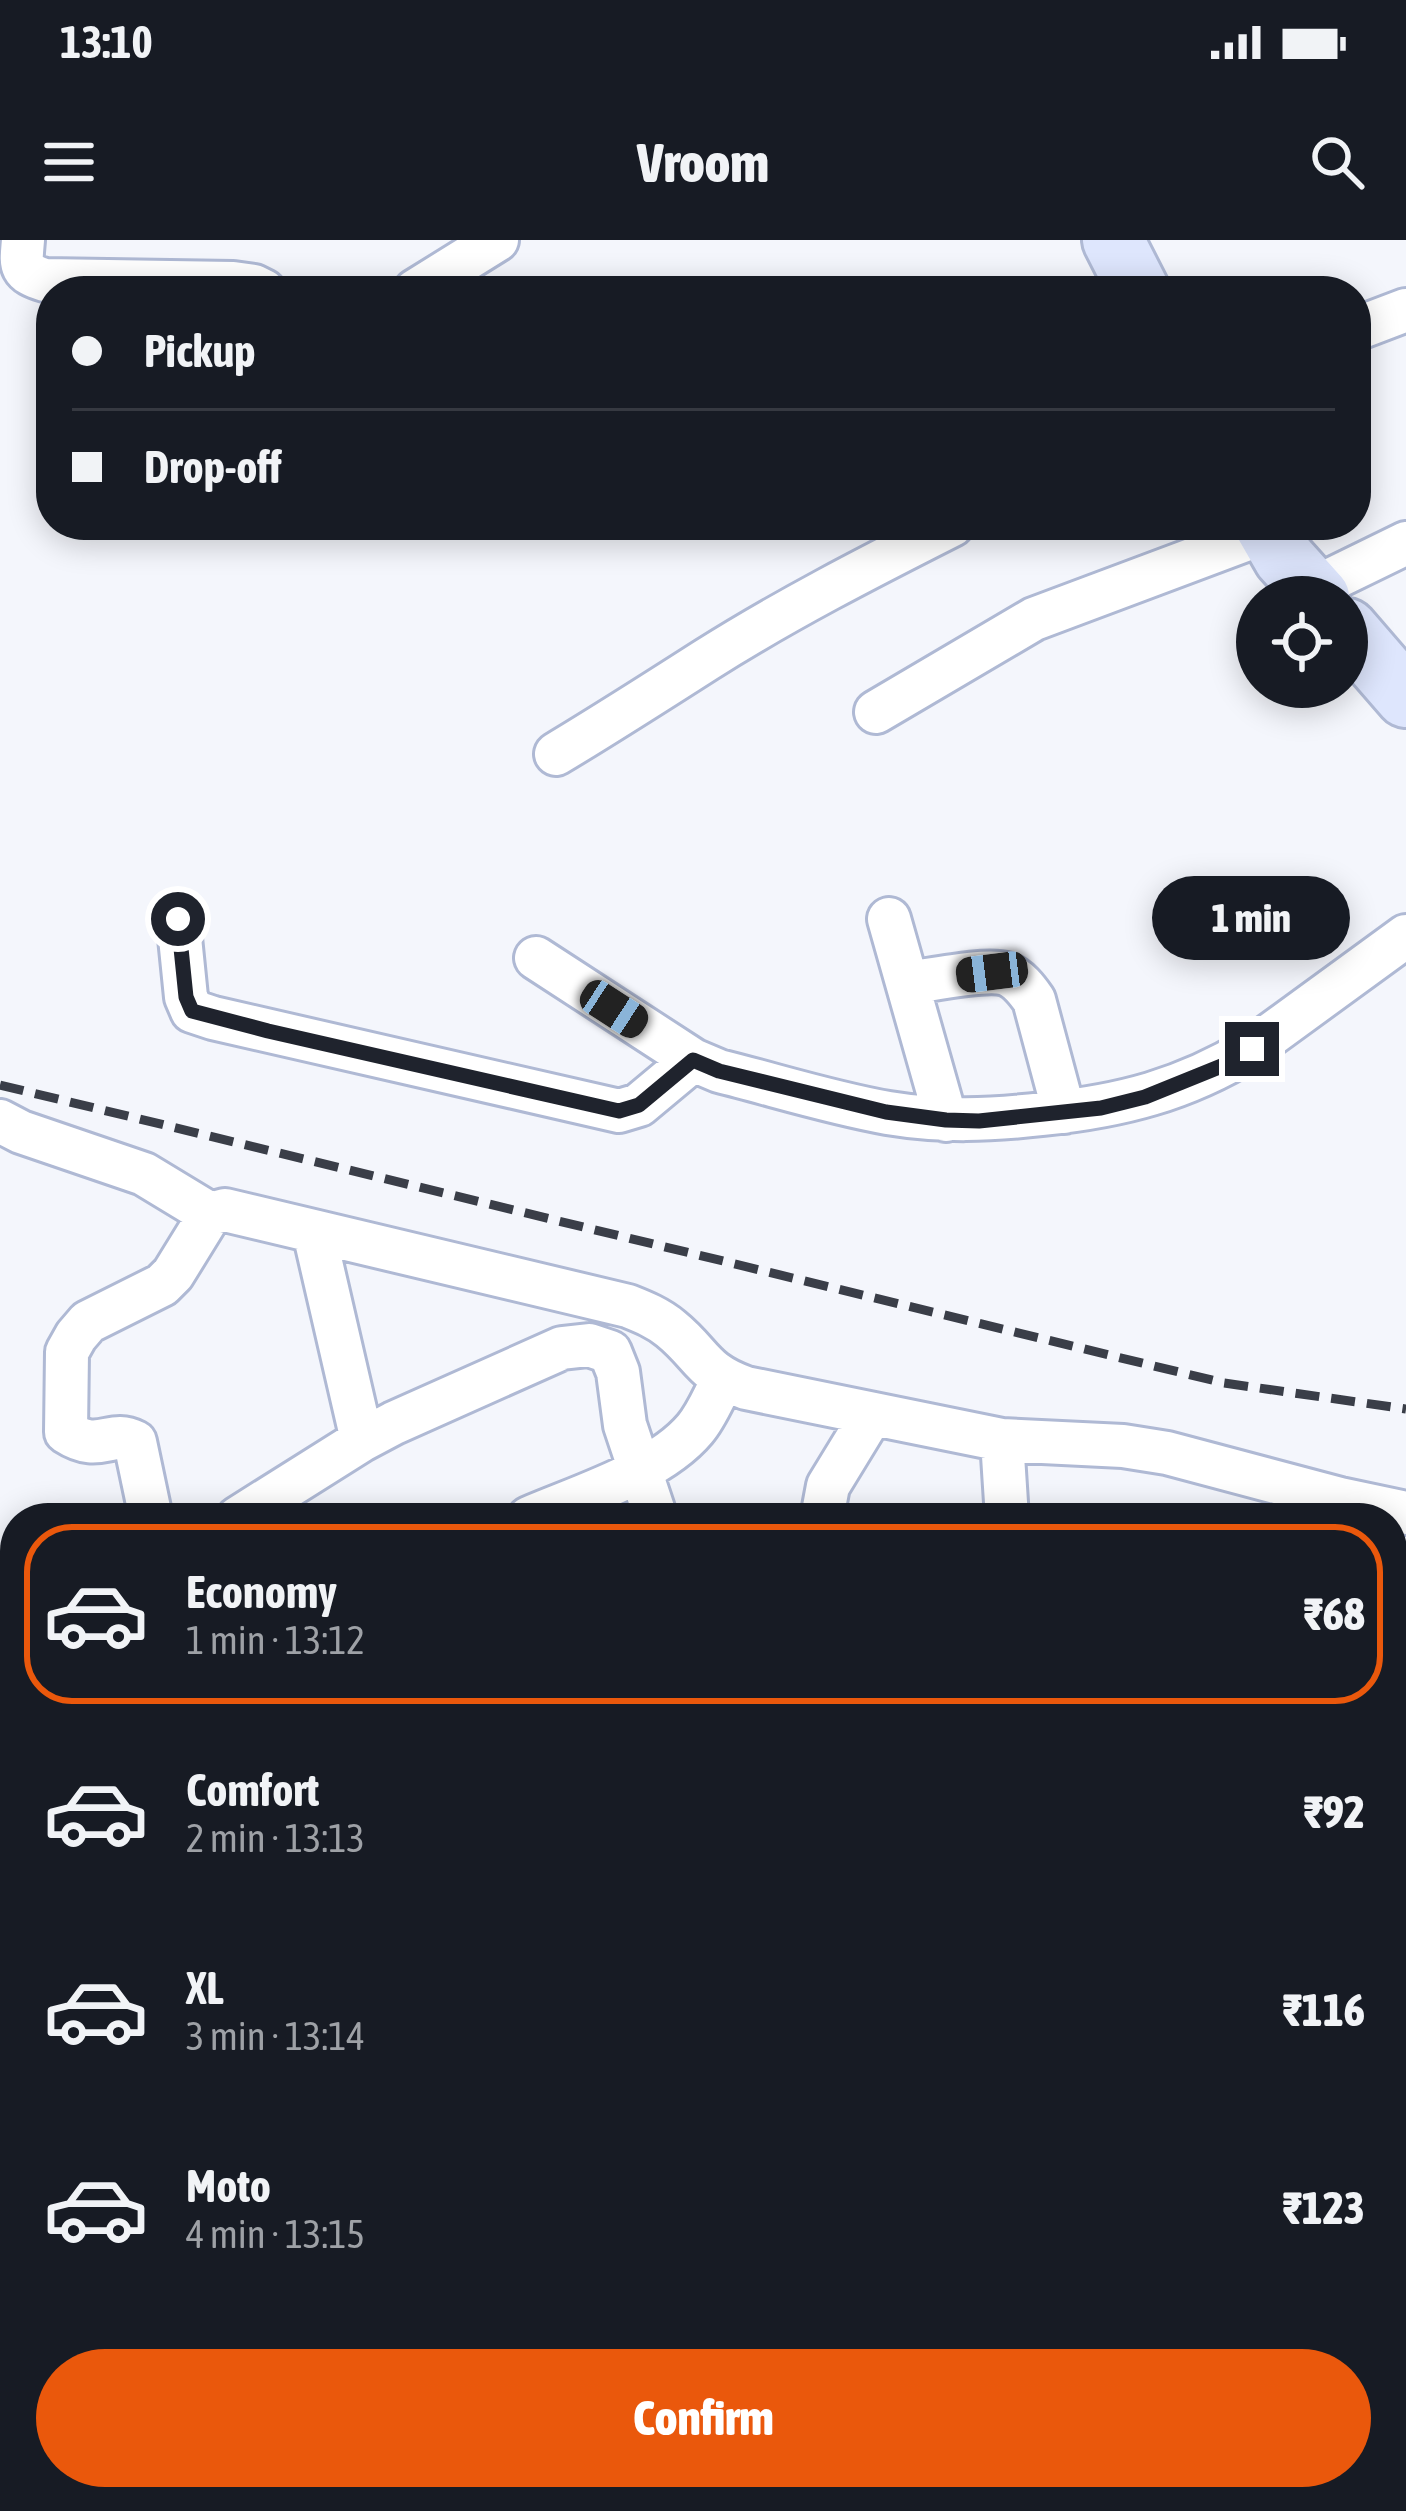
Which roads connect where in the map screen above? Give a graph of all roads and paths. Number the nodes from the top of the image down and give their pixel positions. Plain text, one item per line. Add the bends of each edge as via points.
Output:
1 (22, 240) edge
2 (497, 240) edge
3 (1113, 240) edge
4 (439, 276) edge
5 (1131, 276) edge
6 (36, 278) edge
7 (1406, 310) edge
8 (1371, 323) edge
9 (922, 540) edge
10 (1236, 540) edge
11 (1274, 540) edge
12 (1406, 543) edge
13 (1300, 576) edge
14 (1363, 576) edge
15 (1368, 653) edge
16 (1406, 697) edge
17 (876, 712) dead end
18 (556, 754) dead end
19 (178, 919) dead end
20 (889, 919) dead end
21 (1406, 936) edge
22 (536, 958) dead end
23 (908, 983) junction
24 (693, 1060) junction
25 (1064, 1112) junction
26 (946, 1120) junction
27 (0, 1121) edge
28 (210, 1214) junction
29 (314, 1232) junction
30 (722, 1379) junction
31 (872, 1414) junction
32 (362, 1439) junction
33 (1002, 1440) junction
34 (640, 1470) junction
35 (1289, 1502) edge
36 (148, 1503) edge
37 (262, 1503) edge
38 (564, 1503) edge
39 (651, 1503) edge
40 (825, 1503) edge
41 (1005, 1503) edge

1 - 6 street via 21,265
2 - 4 street
3 - 5 main road
7 - 8 street
9 - 18 street
10 - 17 street via 1034,619
11 - 13 main road
12 - 14 street
15 - 16 main road
19 - 24 street via 186,997 192,1011 213,1018 619,1111 639,1105
20 - 23 street
21 - 25 street via 1229,1063 1145,1097
22 - 24 street
23 - 25 street via 992,972 1024,986
23 - 26 street
24 - 26 street via 886,1112
25 - 26 street
27 - 28 street via 144,1174
28 - 29 street via 225,1210
28 - 36 street via 162,1285 88,1322 67,1352 66,1432 93,1443 135,1442
29 - 30 street via 628,1306 673,1330
29 - 32 street
30 - 31 street
30 - 34 street via 683,1442
31 - 33 street
31 - 40 street
32 - 34 street via 562,1348 590,1345 610,1352
32 - 37 street
33 - 35 street via 1167,1453
33 - 41 street
34 - 38 street
34 - 39 street

